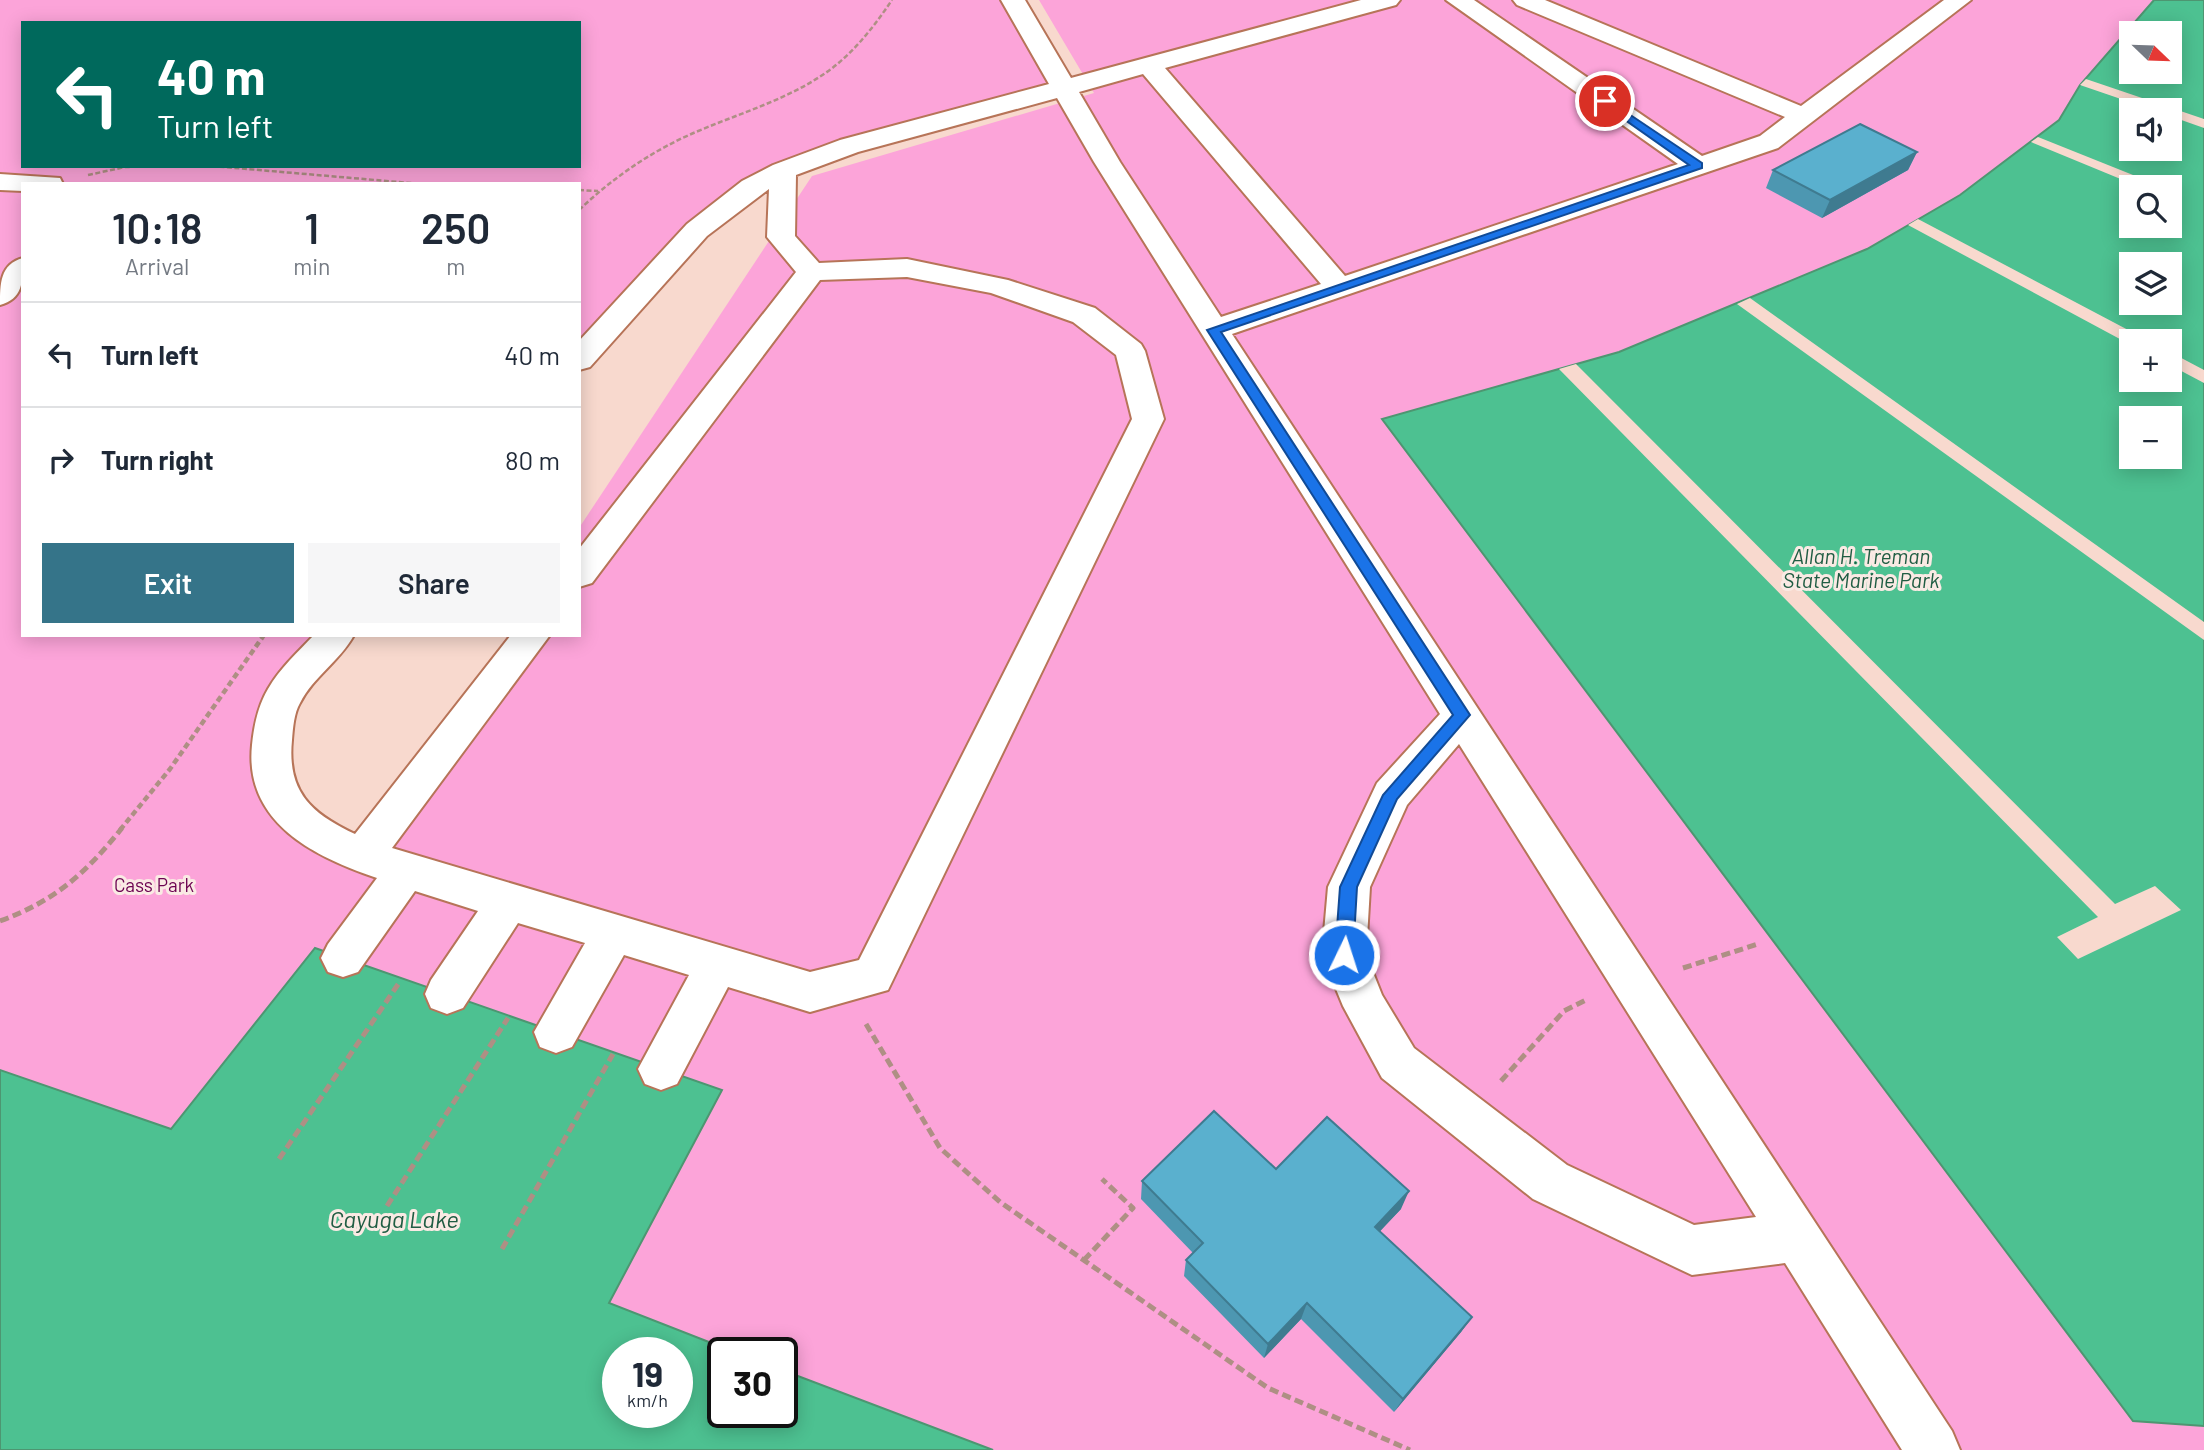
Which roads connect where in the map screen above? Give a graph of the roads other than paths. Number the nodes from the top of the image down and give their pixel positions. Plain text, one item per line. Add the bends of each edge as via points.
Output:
1 (1013, 0) edge
2 (1388, 0) edge
3 (1458, 0) edge
4 (1525, 0) edge
5 (1959, 0) edge
6 (1149, 65) junction
7 (1063, 88) junction
8 (1804, 116) junction
9 (1698, 165) junction
10 (783, 171) junction
11 (0, 182) edge
12 (21, 182) edge
13 (21, 270) edge
14 (811, 272) junction
15 (1339, 287) junction
16 (0, 296) edge
17 (1214, 330) junction
18 (581, 358) edge
19 (581, 571) edge
20 (333, 637) edge
21 (530, 637) edge
22 (1462, 715) junction
23 (362, 856) junction
24 (406, 871) junction
25 (508, 902) junction
26 (613, 934) junction
27 (343, 958) dead end
28 (718, 964) junction
29 (447, 994) dead end
30 (556, 1032) dead end
31 (661, 1069) dead end
32 (1797, 1237) junction
33 (1933, 1450) edge

1 - 7 street
2 - 6 street
3 - 9 street
4 - 8 street
5 - 8 street
6 - 7 street
6 - 15 street
7 - 10 street via 849,146
7 - 17 street
8 - 9 street via 1769,142
9 - 15 street
10 - 14 street via 781,237
10 - 18 street via 752,187 697,230
11 - 12 street
13 - 16 street
14 - 19 street
14 - 28 street via 907,268 998,286 1084,315 1130,351 1148,419 873,976 810,992
15 - 17 street
17 - 22 street
20 - 23 street via 282,698 267,757 275,787 291,813 314,832
21 - 23 street
22 - 32 street
22 - 32 street via 1391,795 1349,887 1344,955 1364,1006 1398,1063 1550,1182 1692,1250
23 - 24 street
24 - 25 street
24 - 27 street
25 - 26 street
25 - 29 street
26 - 28 street
26 - 30 street
28 - 31 street
32 - 33 street

